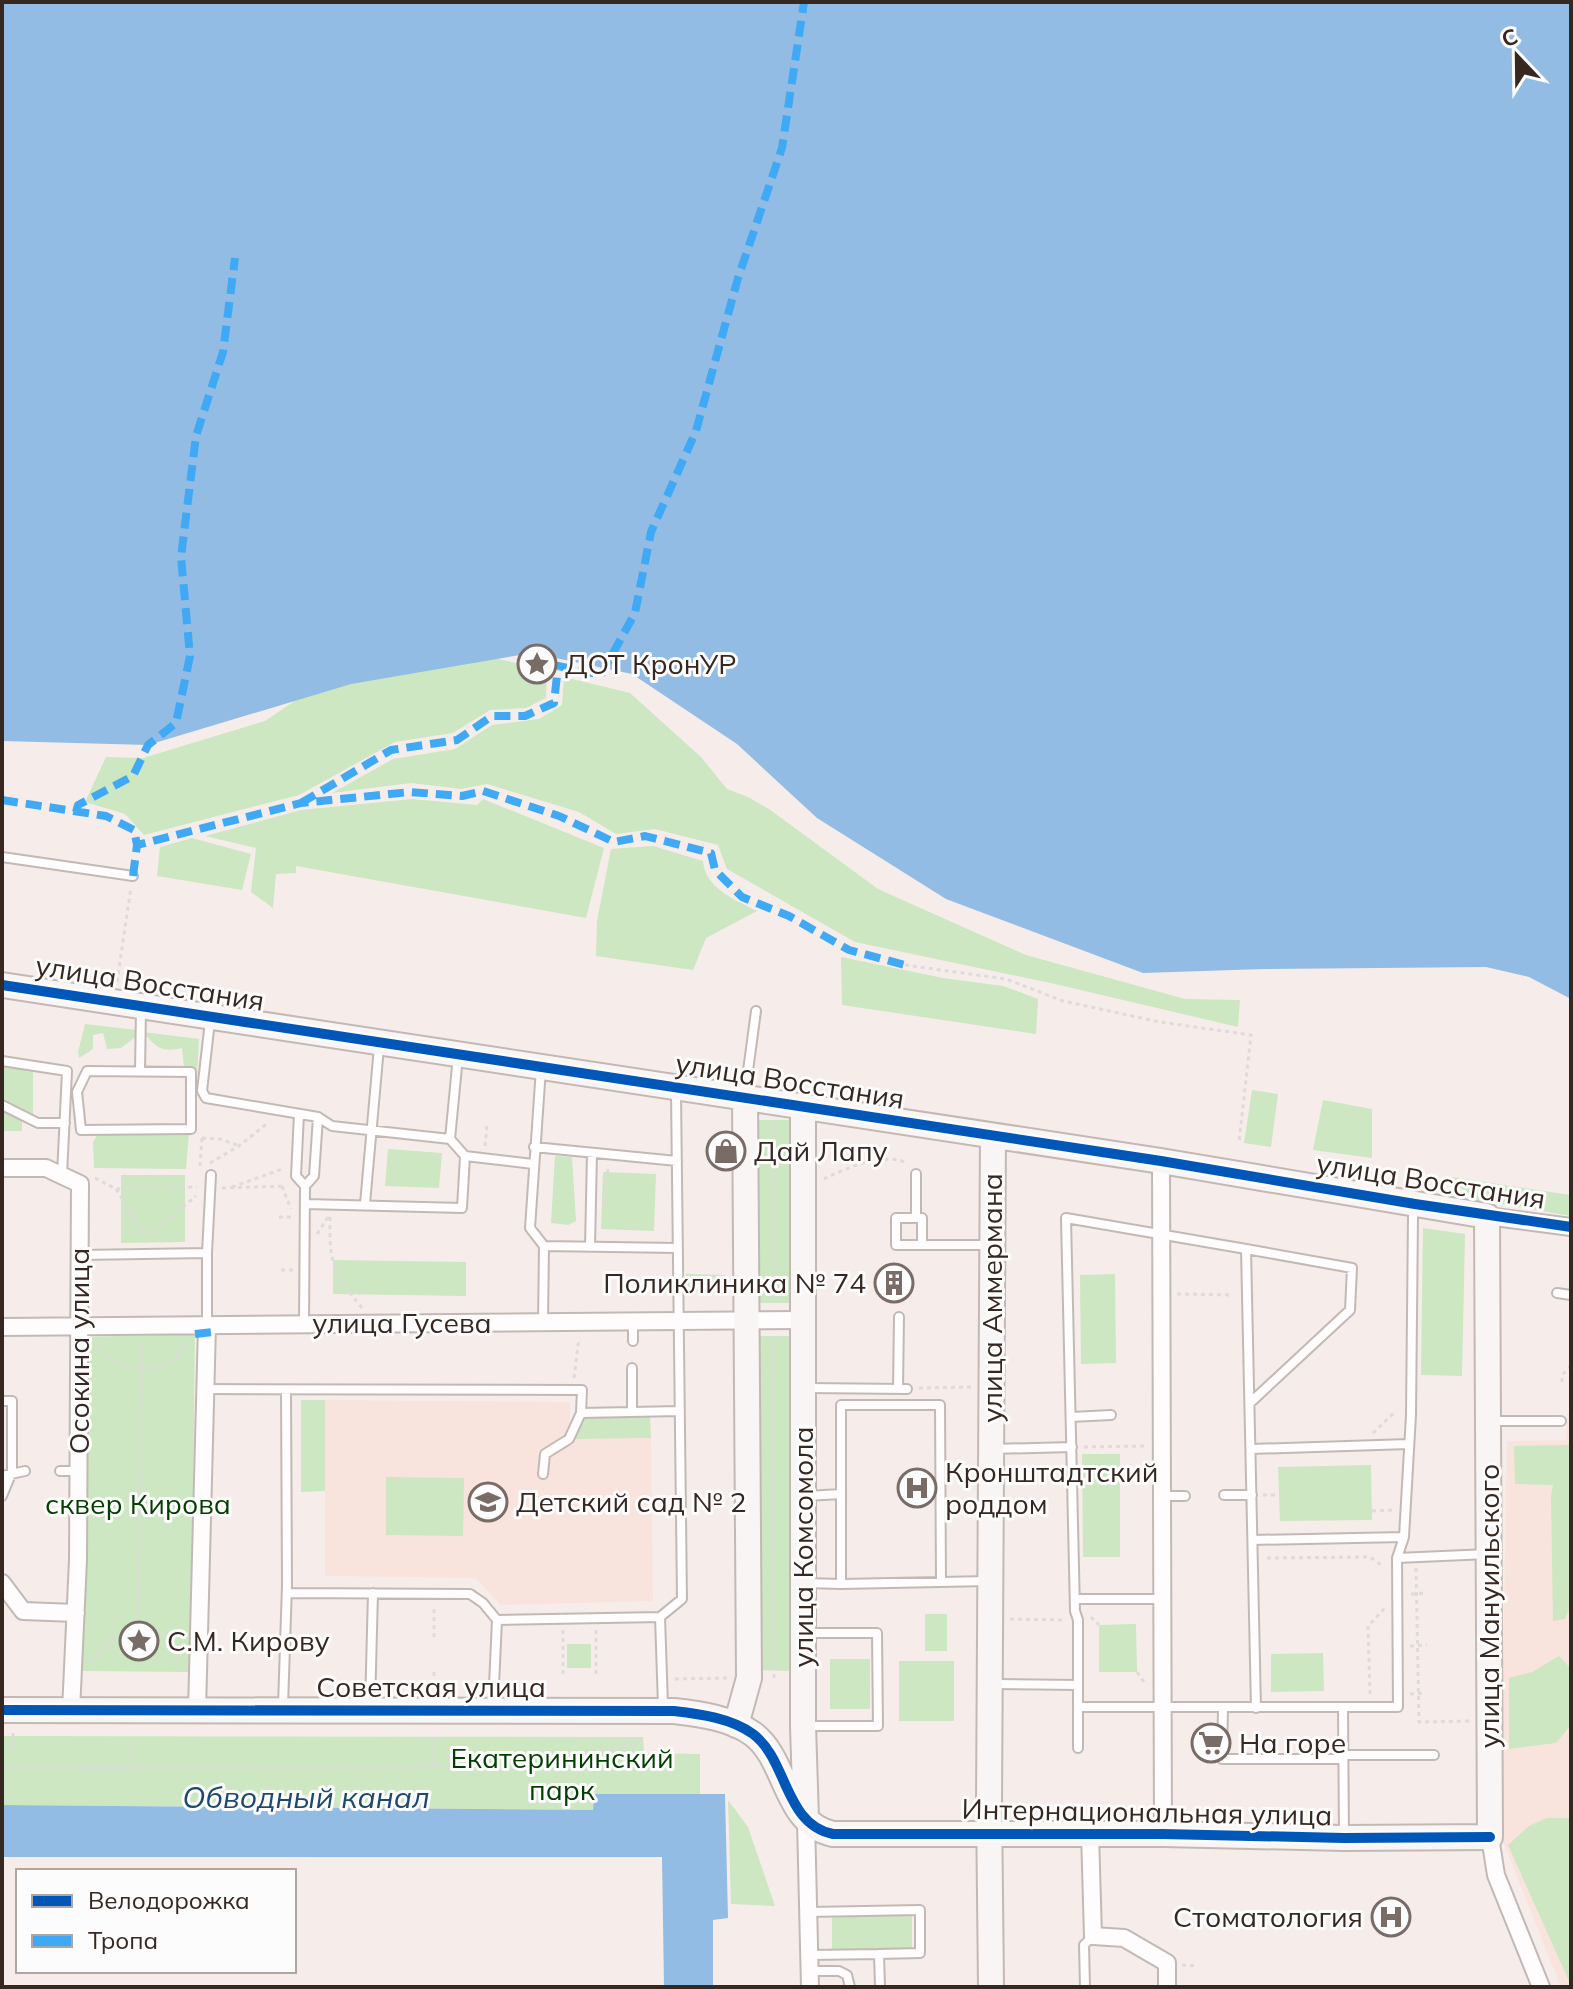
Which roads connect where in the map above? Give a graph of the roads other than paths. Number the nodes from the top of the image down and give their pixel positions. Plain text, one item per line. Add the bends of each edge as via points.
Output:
1 (2, 857) edge
2 (133, 876) dead end
3 (2, 985) edge
4 (141, 1006) junction
5 (756, 1011) dead end
6 (211, 1016) junction
7 (379, 1042) junction
8 (458, 1054) junction
9 (2, 1061) edge
10 (541, 1067) junction
11 (140, 1071) junction
12 (676, 1087) junction
13 (745, 1098) junction
14 (2, 1105) edge
15 (803, 1107) junction
16 (79, 1109) junction
17 (65, 1111) junction
18 (299, 1114) junction
19 (318, 1117) junction
20 (65, 1123) junction
21 (371, 1130) junction
22 (993, 1136) junction
23 (450, 1139) junction
24 (534, 1147) junction
25 (592, 1153) junction
26 (465, 1156) junction
27 (677, 1161) junction
28 (1161, 1161) junction
29 (533, 1164) junction
30 (2, 1168) edge
31 (914, 1173) road end
32 (62, 1175) junction
33 (211, 1175) dead end
34 (305, 1186) junction
35 (306, 1204) junction
36 (365, 1204) junction
37 (1413, 1216) dead end
38 (1487, 1216) junction
39 (916, 1218) junction
40 (1571, 1227) edge
41 (1161, 1233) junction
42 (922, 1245) junction
43 (992, 1245) junction
44 (544, 1246) junction
45 (590, 1247) junction
46 (677, 1248) junction
47 (1246, 1249) junction
48 (207, 1253) junction
49 (80, 1255) junction
50 (1557, 1293) dead end
51 (1571, 1295) edge
52 (899, 1317) dead end
53 (746, 1320) junction
54 (803, 1320) junction
55 (633, 1321) junction
56 (679, 1321) junction
57 (543, 1322) junction
58 (304, 1324) junction
59 (207, 1325) junction
60 (80, 1326) junction
61 (2, 1327) edge
62 (633, 1341) dead end
63 (632, 1368) dead end
64 (803, 1388) junction
65 (206, 1389) junction
66 (286, 1390) junction
67 (2, 1401) edge
68 (1250, 1403) junction
69 (680, 1411) junction
70 (632, 1412) junction
71 (581, 1413) junction
72 (1111, 1415) dead end
73 (1071, 1417) junction
74 (1488, 1421) junction
75 (1561, 1421) dead end
76 (1409, 1444) junction
77 (1072, 1447) junction
78 (991, 1449) junction
79 (1251, 1449) junction
80 (25, 1471) dead end
81 (60, 1471) dead end
82 (78, 1471) junction
83 (12, 1472) junction
84 (543, 1474) dead end
85 (2, 1476) edge
86 (841, 1494) junction
87 (1224, 1495) dead end
88 (1252, 1495) junction
89 (2, 1496) edge
90 (803, 1496) junction
91 (1162, 1496) junction
92 (1185, 1496) dead end
93 (1404, 1537) junction
94 (1253, 1540) junction
95 (1488, 1554) junction
96 (1397, 1558) junction
97 (990, 1581) junction
98 (941, 1582) junction
99 (2, 1583) edge
100 (803, 1583) junction
101 (841, 1584) junction
102 (287, 1593) junction
103 (373, 1593) junction
104 (1075, 1599) junction
105 (1162, 1599) junction
106 (76, 1613) junction
107 (660, 1617) junction
108 (497, 1620) junction
109 (803, 1633) junction
110 (989, 1684) junction
111 (1078, 1685) junction
112 (1078, 1707) junction
113 (1163, 1708) junction
114 (1223, 1708) junction
115 (1256, 1708) junction
116 (1343, 1708) junction
117 (71, 1711) junction
118 (197, 1711) junction
119 (282, 1711) junction
120 (370, 1711) junction
121 (493, 1711) junction
122 (663, 1711) junction
123 (8, 1720) edge
124 (736, 1725) junction
125 (803, 1726) junction
126 (1078, 1748) dead end
127 (1434, 1755) dead end
128 (1343, 1757) junction
129 (806, 1821) junction
130 (1090, 1833) junction
131 (989, 1834) junction
132 (1163, 1834) junction
133 (1490, 1837) junction
134 (1344, 1838) junction
135 (809, 1912) junction
136 (1093, 1936) junction
137 (879, 1954) junction
138 (810, 1971) edge
139 (850, 1987) edge
140 (880, 1987) edge
141 (991, 1987) edge
142 (1085, 1987) edge
143 (1167, 1987) edge
144 (1541, 1987) edge

1 - 2 lane
3 - 4 street, улица Восстания
4 - 6 street, улица Восстания
4 - 11 lane
5 - 13 lane
6 - 7 street, улица Восстания
6 - 18 lane via 202,1091 206,1098
7 - 8 street, улица Восстания
7 - 21 lane
8 - 10 street, улица Восстания
8 - 23 lane
9 - 17 lane via 67,1071
10 - 12 street, улица Восстания
10 - 24 lane
11 - 16 lane via 87,1071 77,1092
11 - 16 lane via 191,1072 191,1129 81,1130
12 - 13 street, улица Восстания
12 - 27 lane
13 - 15 street, улица Восстания
13 - 53 street, улица Комсомола
14 - 20 lane via 38,1123
15 - 22 street, улица Восстания
15 - 54 street, улица Комсомола
16 - 17 lane
17 - 20 lane
18 - 19 lane
18 - 34 lane via 296,1176
19 - 21 lane via 332,1126
19 - 34 lane via 314,1176
20 - 32 lane
21 - 23 lane
21 - 36 lane
22 - 28 street, улица Восстания
22 - 43 street, улица Аммермана
23 - 26 lane
24 - 25 lane
24 - 29 lane
25 - 27 lane
25 - 45 lane
26 - 29 lane
26 - 36 lane via 462,1208
27 - 46 lane
28 - 38 street, улица Восстания
28 - 41 street
29 - 44 lane via 530,1228
30 - 32 street via 46,1168
31 - 39 lane
32 - 49 street, Осокина улица via 80,1184
33 - 48 lane
34 - 35 lane
35 - 36 lane
35 - 58 lane
37 - 76 lane
38 - 40 street, улица Восстания
38 - 74 street, улица Мануильского
39 - 42 lane via 922,1218
39 - 42 lane via 896,1218 896,1245
41 - 47 lane
41 - 73 lane via 1066,1218
41 - 91 street
42 - 43 lane
43 - 78 street, улица Аммермана
44 - 45 lane
44 - 57 lane
45 - 46 lane
46 - 56 lane
47 - 68 lane
47 - 68 lane via 1352,1268 1350,1310
48 - 49 lane
48 - 59 lane
49 - 60 street, Осокина улица
50 - 51 lane
52 - 64 lane via 903,1389
53 - 54 street, улица Гусева
53 - 56 street, улица Гусева
53 - 124 street, улица Комсомола via 749,1678
54 - 64 street, улица Комсомола
55 - 56 street, улица Гусева
55 - 57 street, улица Гусева
55 - 62 lane
56 - 69 lane
57 - 58 street, улица Гусева
58 - 59 street, улица Гусева
59 - 60 street, улица Гусева
59 - 65 street
60 - 61 street, улица Гусева
60 - 82 street, Осокина улица
63 - 70 lane
64 - 90 street, улица Комсомола
65 - 66 lane
65 - 118 street
66 - 71 lane via 572,1389 582,1390
66 - 102 lane
67 - 83 lane via 12,1401
68 - 79 lane
69 - 70 lane
69 - 107 lane via 682,1599
70 - 71 lane
71 - 84 lane via 569,1439 545,1454
72 - 73 lane
73 - 77 lane
74 - 75 lane
74 - 95 street, улица Мануильского
76 - 79 lane
76 - 93 lane
77 - 78 lane
77 - 104 lane
78 - 97 street, улица Аммермана
79 - 88 lane
80 - 83 lane
81 - 82 lane
82 - 106 street, Осокина улица
83 - 85 lane
83 - 89 lane
86 - 90 lane
86 - 98 lane via 841,1405 940,1405
86 - 101 lane
87 - 88 lane
88 - 94 lane
90 - 100 street, улица Комсомола
91 - 92 lane
91 - 105 street
93 - 94 lane
93 - 96 lane
94 - 115 lane
95 - 96 lane
95 - 133 street, улица Мануильского
96 - 116 lane via 1398,1707
97 - 98 lane
97 - 110 street, улица Аммермана
98 - 101 lane
99 - 106 street via 23,1611
100 - 101 lane
100 - 109 street, улица Комсомола
102 - 103 lane
102 - 119 lane
103 - 108 lane via 470,1594
103 - 120 lane
104 - 105 lane
104 - 111 lane
105 - 113 street
106 - 117 street, Осокина улица
107 - 108 lane
107 - 122 lane
108 - 121 lane
109 - 125 street, улица Комсомола
109 - 125 lane via 877,1633 878,1726
110 - 111 lane
110 - 131 street, улица Аммермана
111 - 112 lane
112 - 113 lane
112 - 126 lane
113 - 114 lane
113 - 132 street
114 - 115 lane
114 - 128 lane via 1222,1759
115 - 116 lane
116 - 128 lane
117 - 118 street, Советская улица
117 - 123 street, Советская улица
118 - 119 street, Советская улица
119 - 120 street, Советская улица
120 - 121 street, Советская улица
121 - 122 street, Советская улица
122 - 124 street, Советская улица
124 - 129 street, Советская улица via 764,1744
125 - 129 street, улица Комсомола
127 - 128 lane
128 - 134 lane
129 - 131 street, Интернациональная улица via 833,1834
129 - 135 street, улица Комсомола
130 - 131 street, Интернациональная улица
130 - 132 street, Интернациональная улица
130 - 136 street
131 - 141 street, улица Аммермана
132 - 134 street, Интернациональная улица
133 - 134 street, Интернациональная улица
133 - 144 street, улица Мануильского via 1496,1875
135 - 137 lane via 920,1910 920,1953
135 - 138 street, улица Комсомола
136 - 142 lane via 1084,1945
136 - 143 street via 1124,1938 1167,1963
137 - 138 lane
137 - 140 lane
138 - 139 lane via 839,1971 847,1975

